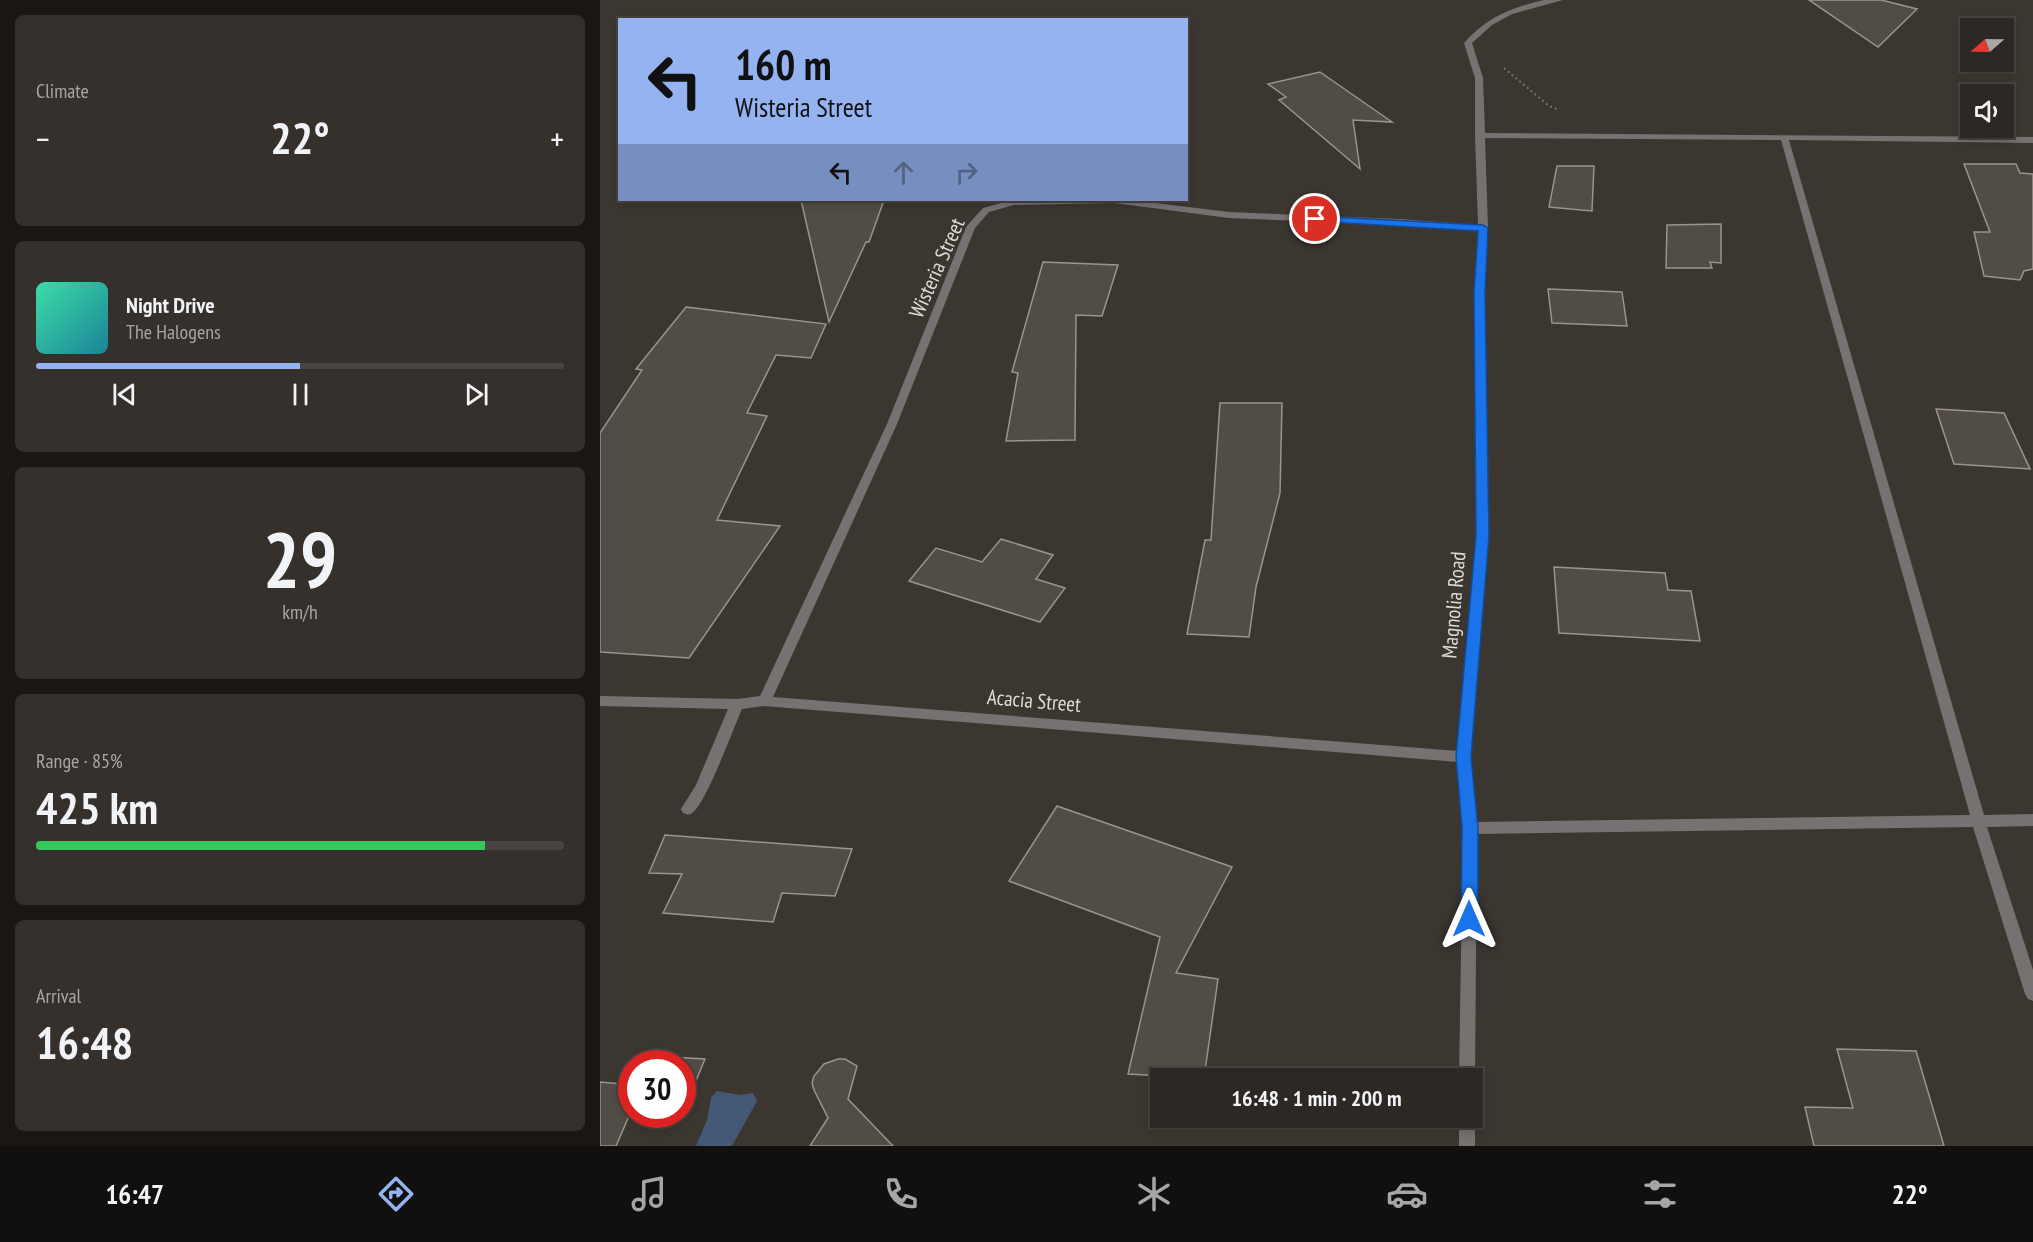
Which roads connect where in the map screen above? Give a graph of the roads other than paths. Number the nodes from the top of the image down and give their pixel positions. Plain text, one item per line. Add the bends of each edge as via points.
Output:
1 (1559, 0) edge
2 (1479, 135) junction
3 (1785, 140) junction
4 (2033, 140) edge
5 (1064, 201) edge
6 (1121, 201) edge
7 (1483, 228) junction
8 (600, 701) edge
9 (764, 701) junction
10 (737, 704) junction
11 (1464, 757) junction
12 (688, 809) dead end
13 (1978, 820) junction
14 (2033, 820) edge
15 (1470, 828) junction
16 (2033, 994) edge
17 (1467, 1068) edge
18 (1467, 1128) edge
19 (1467, 1146) edge

1 - 2 street, Magnolia Road via 1519,6 1487,23 1469,45 1479,78
2 - 3 street
2 - 7 street, Magnolia Road
3 - 4 street
3 - 13 street
5 - 9 street, Wisteria Street via 1013,202 986,210 971,227 892,424
6 - 7 street, Wisteria Street via 1229,216
7 - 11 street, Magnolia Road via 1482,536
8 - 10 street, Acacia Street
9 - 10 street, Acacia Street
9 - 11 street, Acacia Street
10 - 12 street via 702,787
11 - 15 street, Magnolia Road
13 - 14 street
13 - 15 street
13 - 16 street
15 - 17 street, Magnolia Road
18 - 19 street

